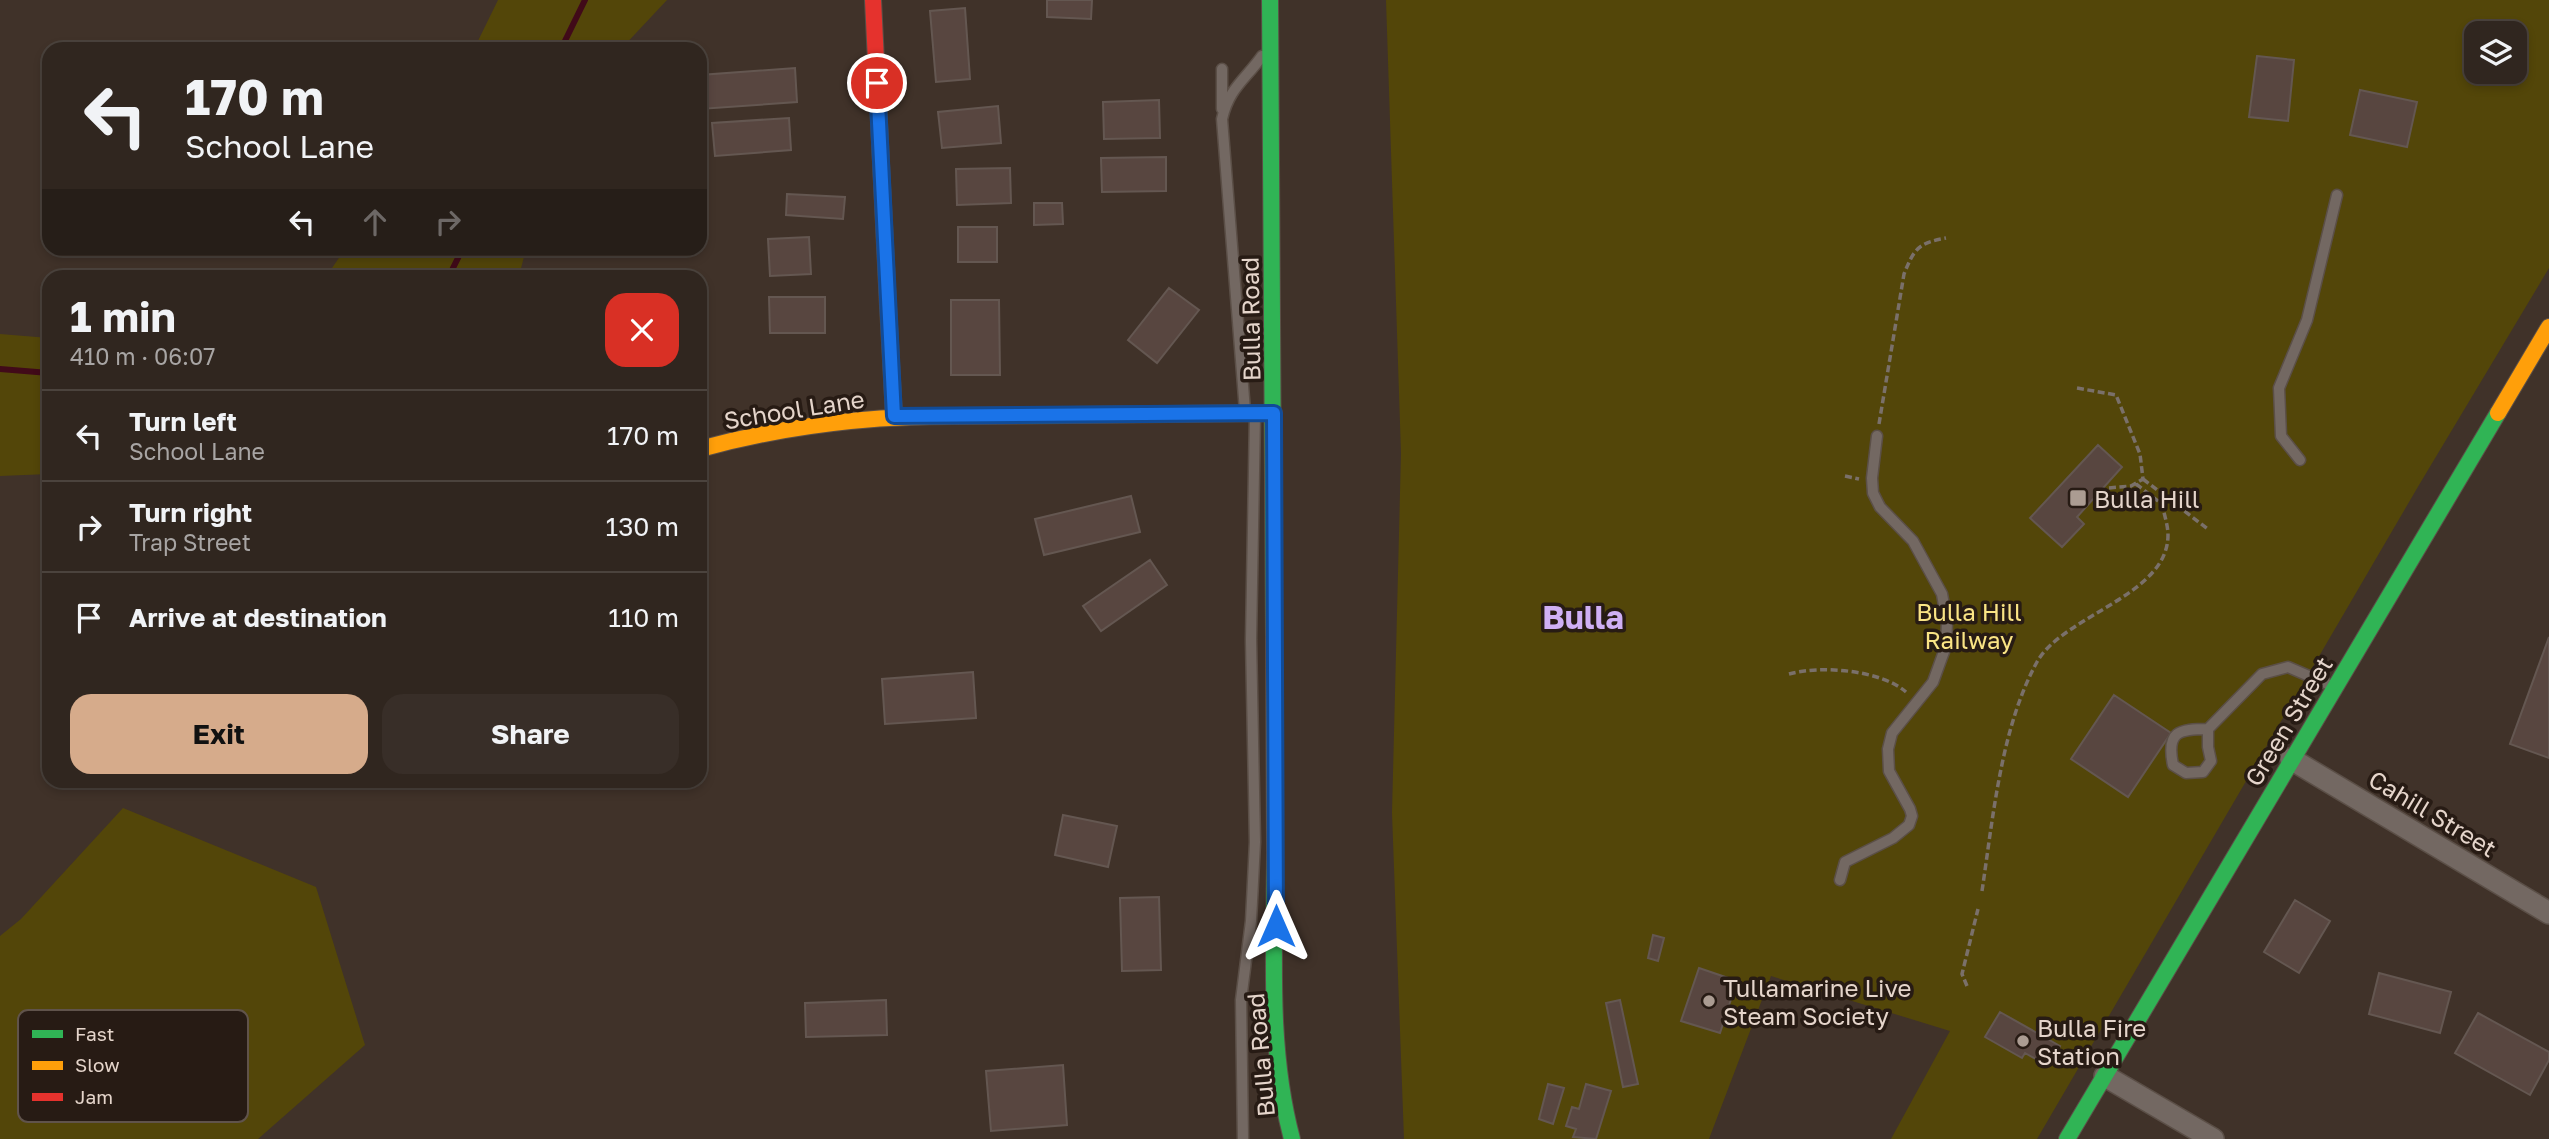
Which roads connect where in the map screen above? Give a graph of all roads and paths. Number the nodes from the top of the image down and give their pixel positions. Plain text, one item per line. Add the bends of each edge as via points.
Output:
1 (873, 0) edge
2 (1270, 0) edge
3 (1270, 42) junction
4 (1222, 69) dead end
5 (1222, 119) junction
6 (2337, 195) dead end
7 (1946, 238) dead end
8 (2549, 327) edge
9 (2077, 388) dead end
10 (1274, 413) junction
11 (1250, 414) junction
12 (894, 416) junction
13 (1877, 436) joint
14 (707, 447) edge
15 (2300, 460) dead end
16 (2143, 479) junction
17 (2136, 484) junction
18 (2108, 488) dead end
19 (2209, 530) dead end
20 (1789, 674) dead end
21 (2334, 687) junction
22 (1913, 706) junction
23 (2208, 729) junction
24 (2291, 759) junction
25 (1840, 880) dead end
26 (1982, 891) dead end
27 (1978, 909) dead end
28 (2549, 913) edge
29 (1967, 986) dead end
30 (2105, 1076) junction
31 (1243, 1139) edge
32 (1292, 1139) edge
33 (2067, 1139) edge
34 (2214, 1139) edge

1 - 12 street
2 - 3 street, Bulla Road
3 - 5 lane via 1234,88
3 - 10 street, Bulla Road
4 - 5 lane, Bulla Road
5 - 11 lane, Bulla Road
6 - 15 lane via 2307,320 2279,388 2281,436
7 - 13 path via 1913,252 1904,274
8 - 21 street, Green Street
9 - 16 path via 2116,395 2140,454
10 - 11 street, School Lane
10 - 32 street, Bulla Road via 1276,1034 1283,1105
11 - 12 street, School Lane
11 - 31 lane, Bulla Road via 1255,842 1241,1000
12 - 14 street, School Lane via 755,434
13 - 22 lane via 1873,492 1880,507 1913,541 1944,600 1946,646 1933,682
16 - 17 path
16 - 19 path
17 - 18 path
17 - 26 path via 2162,504 2168,537 2161,558 2149,577 2062,635 2038,660 2018,705 1997,786
20 - 22 path via 1824,671 1879,677 1905,691
21 - 23 lane via 2288,667 2262,674
21 - 24 street, Green Street
22 - 25 lane via 1892,733 1888,749 1889,771 1912,816 1909,825 1845,862
23 - 23 lane via 2211,761 2203,772 2186,773 2173,765 2174,738 2183,729
24 - 28 street, Cahill Street
24 - 30 street, Green Street
27 - 29 path via 1962,974
30 - 33 street, Green Street
30 - 34 street

